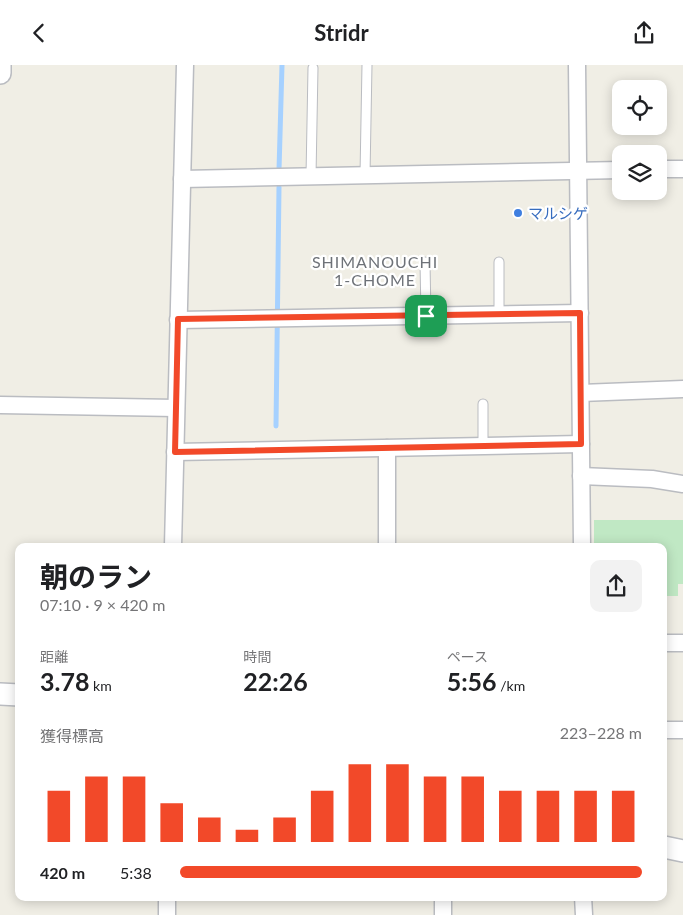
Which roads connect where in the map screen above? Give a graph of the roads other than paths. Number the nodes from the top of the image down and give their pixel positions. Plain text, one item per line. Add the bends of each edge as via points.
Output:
1 (0, 65) edge
2 (185, 65) edge
3 (367, 65) edge
4 (577, 65) edge
5 (313, 68) dead end
6 (0, 73) edge
7 (667, 169) edge
8 (683, 169) edge
9 (579, 170) junction
10 (612, 170) edge
11 (365, 175) junction
12 (311, 176) junction
13 (182, 179) junction
14 (425, 262) dead end
15 (499, 262) dead end
16 (580, 313) junction
17 (499, 315) junction
18 (426, 316) junction
19 (178, 319) junction
20 (683, 389) edge
21 (581, 393) junction
22 (483, 404) dead end
23 (0, 405) edge
24 (176, 408) junction
25 (581, 444) junction
26 (484, 446) junction
27 (387, 448) junction
28 (175, 452) junction
29 (581, 476) junction
30 (683, 484) edge
31 (173, 543) edge
32 (388, 543) edge
33 (582, 543) edge
34 (667, 643) edge
35 (683, 643) edge
36 (0, 693) edge
37 (15, 695) edge
38 (667, 730) edge
39 (683, 730) edge
40 (667, 848) edge
41 (683, 851) edge
42 (167, 901) edge
43 (443, 901) edge
44 (583, 901) edge
45 (167, 915) edge
46 (443, 915) edge
47 (584, 915) edge

1 - 6 street
2 - 13 street
3 - 11 lane
4 - 9 street
5 - 12 lane
7 - 8 street
9 - 10 street
9 - 11 street
9 - 16 street
11 - 12 street
12 - 13 street
13 - 19 street
14 - 18 lane
15 - 17 lane
16 - 17 street
16 - 21 street
17 - 18 street
18 - 19 street
19 - 24 street
20 - 21 street
21 - 25 street
22 - 26 lane
23 - 24 street
24 - 28 street
25 - 26 street
25 - 29 street
26 - 27 street
27 - 28 street
27 - 32 street
28 - 31 street
29 - 30 street via 652,479
29 - 33 street
34 - 35 street
36 - 37 street
38 - 39 street
40 - 41 street
42 - 45 street
43 - 46 street
44 - 47 street

